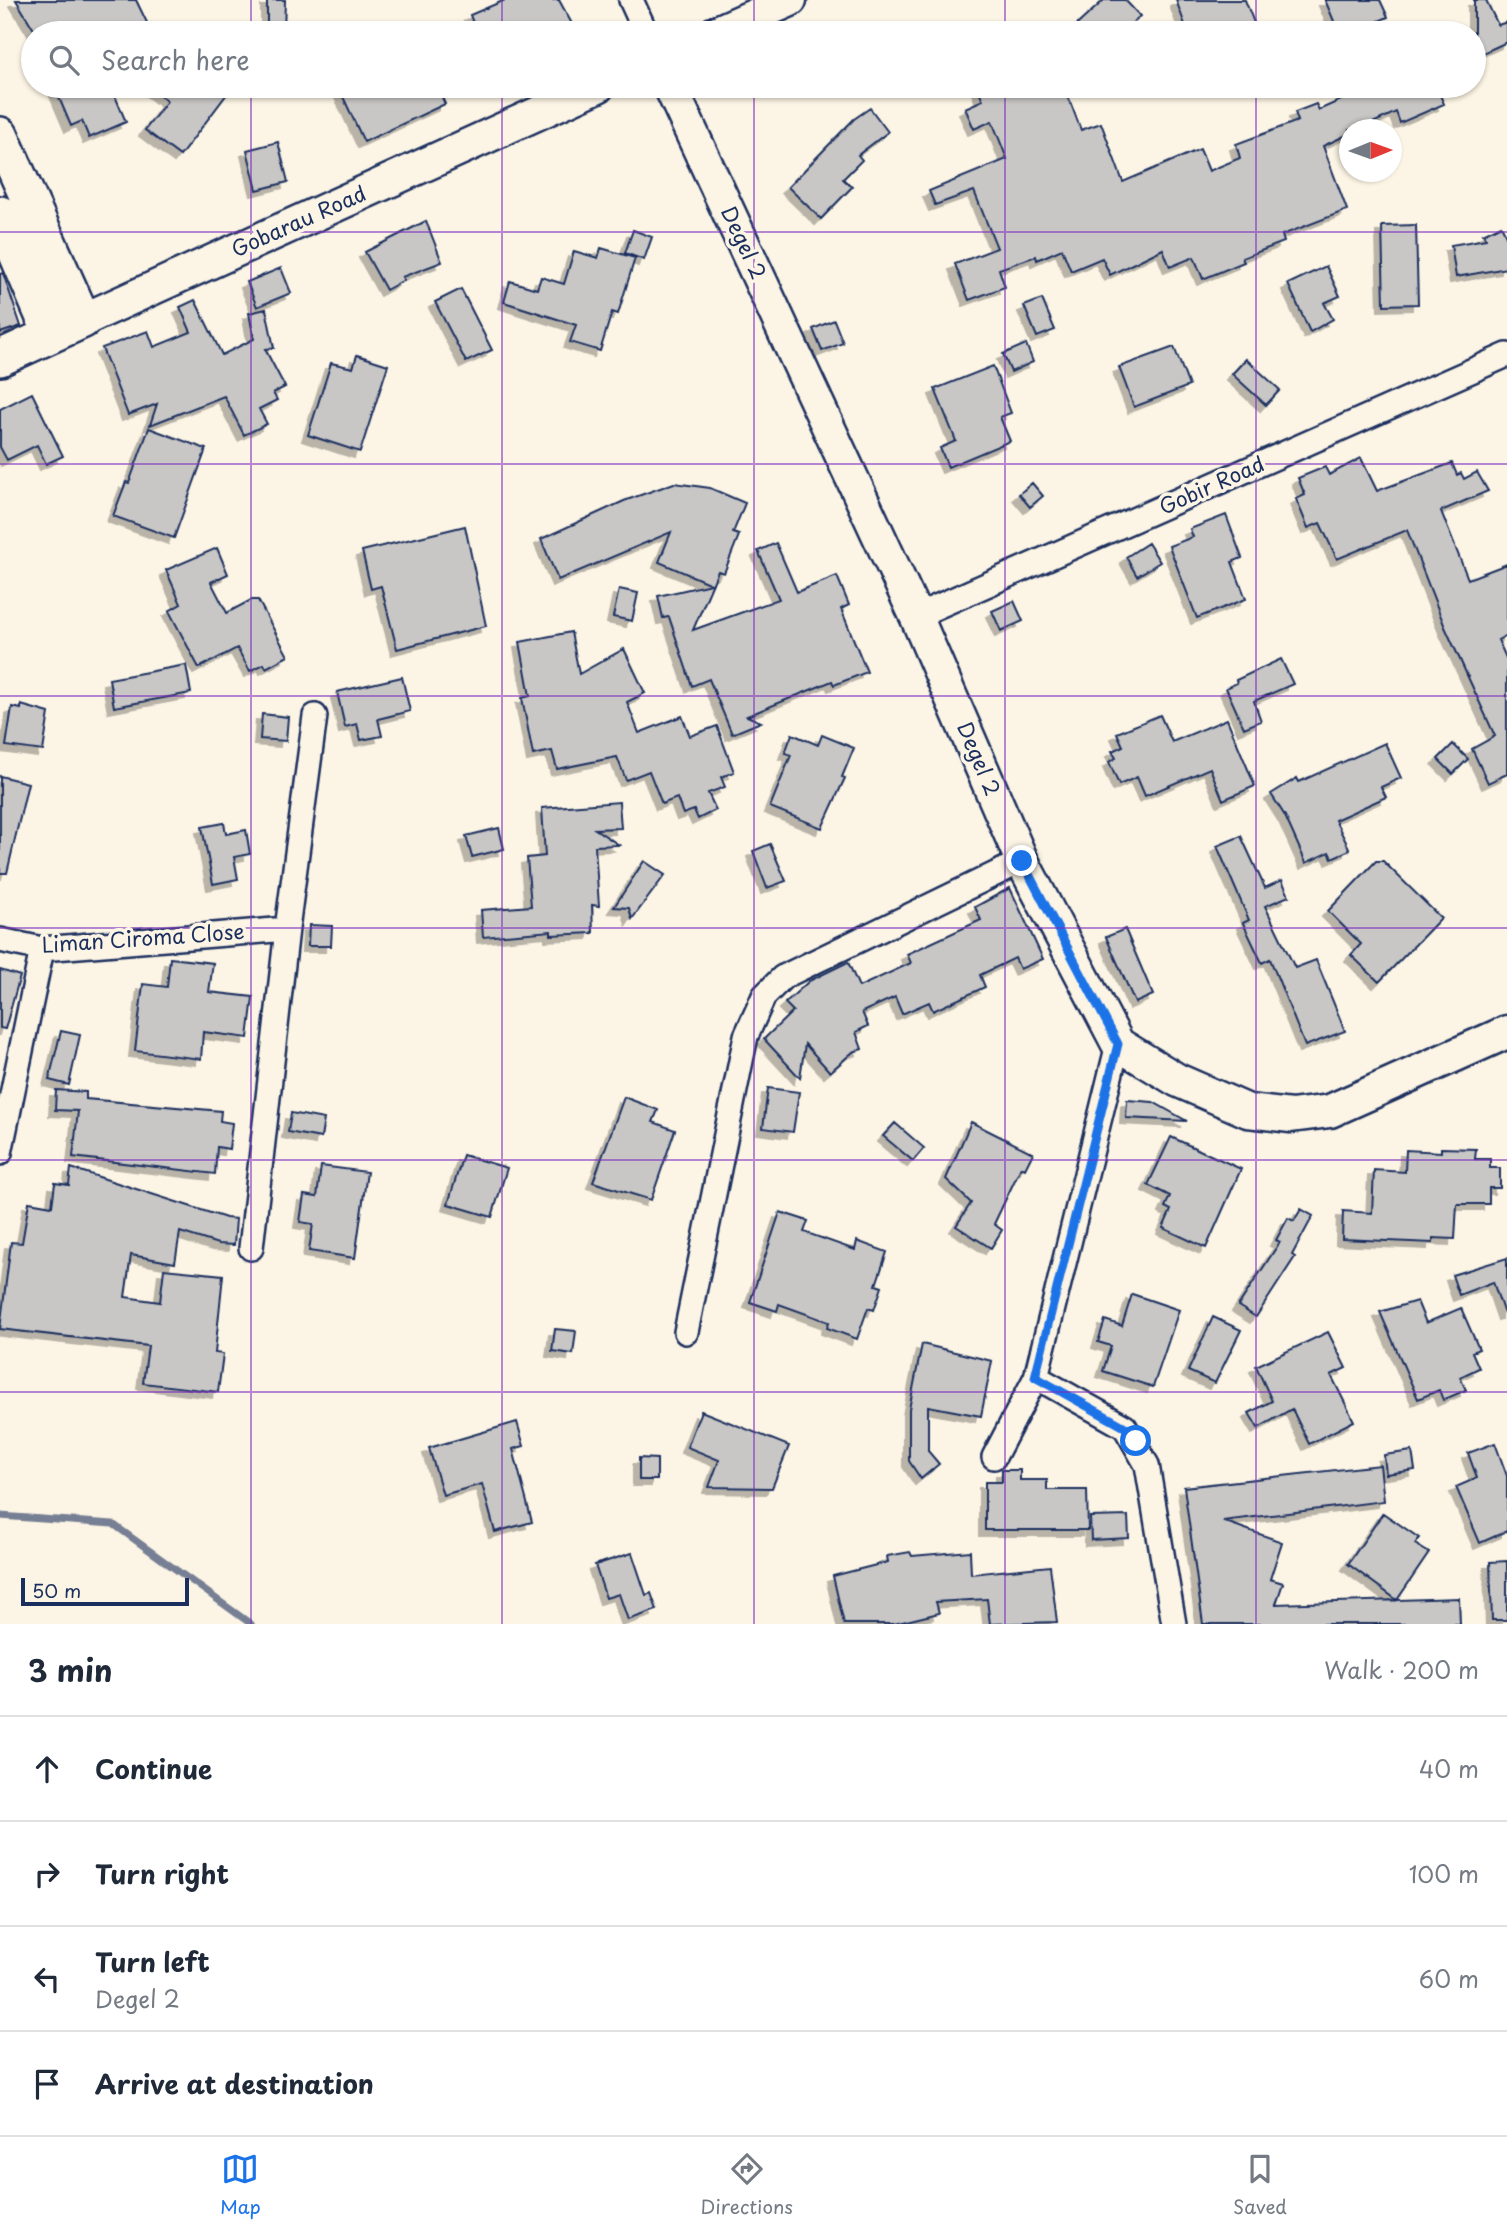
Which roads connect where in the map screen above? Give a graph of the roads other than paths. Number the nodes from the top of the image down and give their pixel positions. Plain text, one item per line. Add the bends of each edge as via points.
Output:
1 (631, 0) edge
2 (790, 0) edge
3 (641, 21) edge
4 (742, 21) edge
5 (572, 98) edge
6 (676, 98) edge
7 (0, 135) edge
8 (10, 208) edge
9 (83, 320) junction
10 (51, 334) junction
11 (1507, 355) edge
12 (0, 358) edge
13 (916, 616) junction
14 (315, 716) dead end
15 (1022, 861) junction
16 (287, 929) junction
17 (0, 940) edge
18 (42, 948) junction
19 (1507, 1032) edge
20 (1118, 1044) junction
21 (0, 1153) edge
22 (251, 1248) dead end
23 (686, 1332) dead end
24 (1035, 1377) junction
25 (994, 1457) dead end
26 (1174, 1624) edge

1 - 3 street
2 - 4 street
5 - 9 street, Gobarau Road
6 - 13 street, Degel 2
7 - 8 main road
8 - 9 main road
8 - 10 main road
9 - 10 main road, Gobarau Road
10 - 12 main road, Gobarau Road
11 - 13 street, Gobir Road
13 - 15 street, Degel 2
14 - 16 street
15 - 20 street, Degel 2
15 - 23 street via 783,976 764,996 747,1035
16 - 18 street, Liman Ciroma Close
16 - 22 street
17 - 18 street, Liman Ciroma Close
18 - 21 street
19 - 20 street via 1330,1111 1291,1116 1248,1111 1177,1080
20 - 24 street
24 - 25 street
24 - 26 street via 1125,1427 1136,1441 1147,1465

